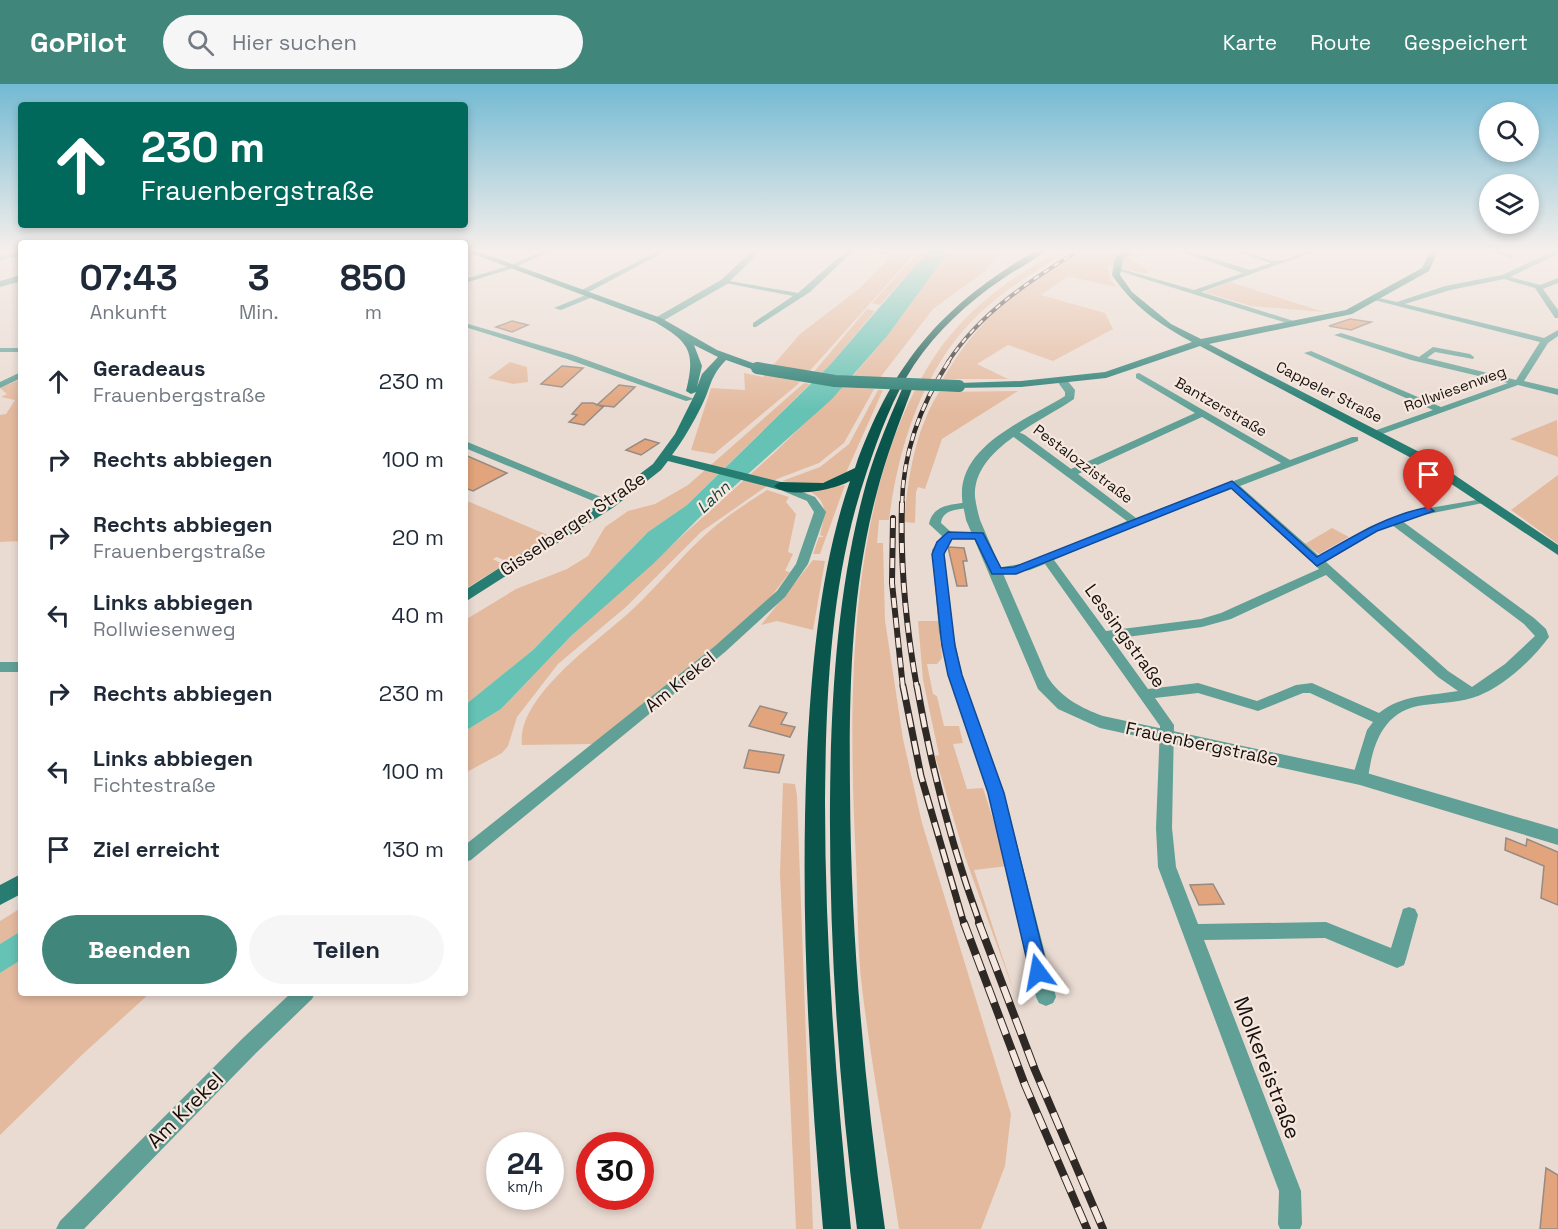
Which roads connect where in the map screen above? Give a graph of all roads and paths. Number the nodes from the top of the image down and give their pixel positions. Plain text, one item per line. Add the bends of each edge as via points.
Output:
1 (565, 304) edge
2 (615, 304) edge
3 (685, 304) edge
4 (785, 304) edge
5 (964, 304) edge
6 (975, 304) edge
7 (1140, 304) edge
8 (1236, 304) edge
9 (1364, 304) edge
10 (1396, 305) edge
11 (558, 308) dead end
12 (658, 320) junction
13 (1293, 322) junction
14 (756, 325) dead end
15 (468, 326) edge
16 (1558, 332) edge
17 (685, 335) junction
18 (1338, 335) dead end
19 (1545, 341) junction
20 (1198, 344) junction
21 (0, 350) edge
22 (18, 350) edge
23 (1308, 353) dead end
24 (724, 357) junction
25 (1470, 357) dead end
26 (1421, 359) junction
27 (746, 365) junction
28 (697, 366) junction
29 (709, 370) junction
30 (18, 376) edge
31 (1139, 376) dead end
32 (1062, 381) junction
33 (1519, 382) junction
34 (0, 385) edge
35 (693, 385) junction
36 (670, 391) junction
37 (1558, 392) edge
38 (690, 406) junction
39 (1441, 410) junction
40 (1202, 413) junction
41 (1012, 432) junction
42 (1374, 434) junction
43 (1355, 439) dead end
44 (468, 445) edge
45 (667, 457) junction
46 (1288, 463) junction
47 (704, 466) junction
48 (862, 469) junction
49 (1071, 472) junction
50 (643, 479) junction
51 (1232, 484) junction
52 (780, 486) joint
53 (800, 490) junction
54 (1484, 500) junction
55 (609, 504) junction
56 (969, 505) junction
57 (1394, 521) junction
58 (1135, 522) junction
59 (946, 534) junction
60 (979, 535) junction
61 (1558, 551) edge
62 (1047, 559) junction
63 (1321, 566) junction
64 (996, 572) junction
65 (468, 595) edge
66 (1102, 636) junction
67 (18, 667) edge
68 (0, 668) edge
69 (1471, 693) junction
70 (1144, 694) junction
71 (1380, 719) junction
72 (1167, 737) junction
73 (1360, 778) junction
74 (1558, 837) edge
75 (468, 853) edge
76 (18, 885) edge
77 (0, 896) edge
78 (1409, 915) dead end
79 (1190, 932) junction
80 (302, 996) edge
81 (1046, 997) dead end
82 (1290, 1224) dead end
83 (68, 1229) edge
84 (837, 1229) edge
85 (871, 1229) edge

1 - 11 street
2 - 12 main road
3 - 12 street
4 - 14 street
5 - 48 highway via 946,320 909,366 886,407
6 - 85 highway via 945,334 919,369 897,412 878,462 849,598 841,674 841,914
7 - 20 main road, Cappeler Straße
8 - 13 street
9 - 13 main road via 1349,312
10 - 19 street
12 - 17 main road
13 - 20 main road
15 - 36 street
16 - 19 street, Rollwiesenweg
17 - 24 main road
17 - 28 main road
18 - 26 street
19 - 33 street, Rollwiesenweg
20 - 32 main road via 1117,373
20 - 42 main road, Cappeler Straße
21 - 22 street
23 - 39 street
24 - 27 main road
24 - 28 main road
24 - 29 main road
25 - 26 street via 1432,349
26 - 33 street
27 - 29 main road
27 - 32 main road, bridge via 835,381 959,386
28 - 35 main road, Gisselberger Straße
29 - 38 main road, Gisselberger Straße via 698,402
30 - 34 street
31 - 40 street, Bantzerstraße
32 - 41 street via 1071,392 1070,397
33 - 37 street
33 - 39 street, Rollwiesenweg
35 - 36 street
35 - 38 main road, Gisselberger Straße
36 - 38 street
38 - 45 main road, Gisselberger Straße
39 - 42 street, Rollwiesenweg
40 - 46 street, Bantzerstraße
40 - 49 street
41 - 49 street, Pestalozzistraße
41 - 56 street via 976,465 970,479
42 - 54 main road, Cappeler Straße via 1420,458
43 - 46 street
44 - 55 street
45 - 47 main road
45 - 50 main road, Gisselberger Straße
46 - 51 street
47 - 50 main road via 673,469
47 - 52 main road
48 - 53 highway via 839,484
48 - 84 highway via 844,531 829,607 817,742 815,948
49 - 58 street, Pestalozzistraße
50 - 55 main road, Gisselberger Straße
51 - 58 street
51 - 63 street
52 - 53 highway
53 - 75 street, Am Krekel via 820,512 802,564 781,594 712,656
54 - 57 street via 1410,514
54 - 61 main road, Cappeler Straße
55 - 65 main road, Gisselberger Straße
56 - 59 street via 937,514 935,524
56 - 60 street, Frauenbergstraße
57 - 63 street via 1373,529
57 - 69 street via 1541,632 1539,640
58 - 62 street
59 - 60 street
59 - 81 street via 938,550 955,675 996,793
60 - 64 street, Frauenbergstraße
62 - 64 street via 1016,570
62 - 66 street, Lessingstraße
63 - 66 street via 1226,616 1202,623
63 - 69 street via 1443,674
64 - 72 street, Frauenbergstraße via 1039,676 1055,698 1074,712 1100,722
66 - 70 street, Lessingstraße
67 - 68 street
69 - 71 street via 1401,705
70 - 71 street via 1198,688 1258,706 1301,688 1312,688
70 - 72 street, Lessingstraße via 1167,725
71 - 73 street
72 - 73 street, Frauenbergstraße
72 - 79 street, Molkereistraße via 1164,848
73 - 74 street, Frauenbergstraße
76 - 77 main road
78 - 79 street via 1397,959 1326,930
79 - 82 street, Molkereistraße via 1290,1191
80 - 83 street, Am Krekel

